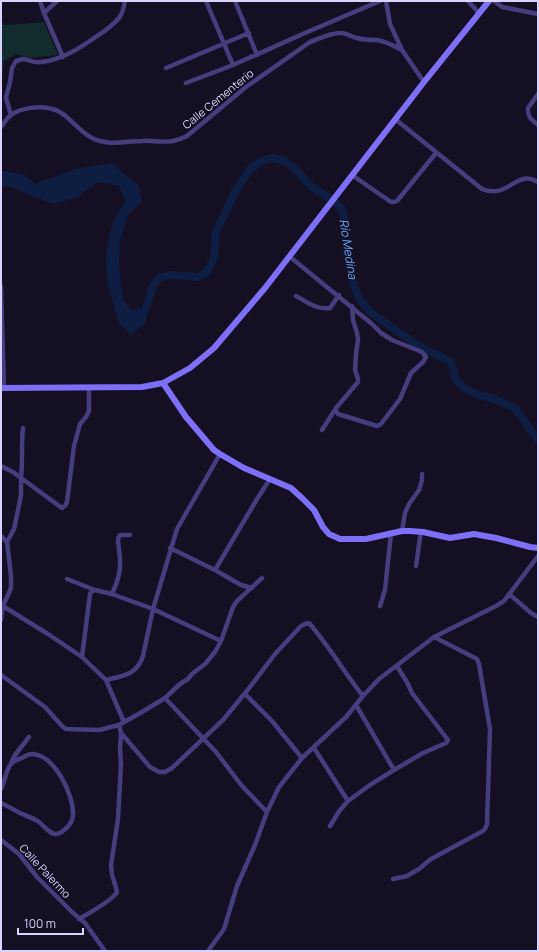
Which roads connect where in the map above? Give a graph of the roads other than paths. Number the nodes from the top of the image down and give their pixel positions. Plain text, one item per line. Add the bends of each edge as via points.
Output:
1 (40, 1) edge
2 (57, 1) edge
3 (125, 1) edge
4 (206, 1) edge
5 (235, 1) edge
6 (380, 1) edge
7 (386, 1) edge
8 (468, 1) edge
9 (489, 1) edge
10 (494, 1) edge
11 (537, 12) edge
12 (44, 13) junction
13 (479, 13) junction
14 (249, 33) junction
15 (305, 33) junction
16 (310, 42) junction
17 (224, 44) junction
18 (402, 50) junction
19 (257, 54) junction
20 (63, 57) junction
21 (234, 65) junction
22 (166, 68) dead end
23 (424, 82) junction
24 (186, 83) dead end
25 (538, 94) edge
26 (11, 115) junction
27 (395, 119) junction
28 (538, 125) edge
29 (1, 127) edge
30 (436, 153) junction
31 (352, 175) junction
32 (538, 182) edge
33 (289, 256) junction
34 (1, 286) edge
35 (339, 295) junction
36 (296, 296) dead end
37 (352, 306) junction
38 (163, 383) junction
39 (89, 387) junction
40 (3, 388) edge
41 (336, 408) junction
42 (23, 428) dead end
43 (322, 430) dead end
44 (220, 454) junction
45 (1, 466) edge
46 (422, 474) dead end
47 (21, 478) junction
48 (270, 479) junction
49 (402, 531) junction
50 (421, 532) junction
51 (391, 533) junction
52 (130, 535) dead end
53 (1, 536) edge
54 (7, 542) junction
55 (170, 548) junction
56 (538, 548) edge
57 (538, 556) edge
58 (416, 566) dead end
59 (215, 570) junction
60 (262, 578) dead end
61 (67, 579) dead end
62 (252, 588) junction
63 (95, 590) junction
64 (112, 594) junction
65 (509, 594) junction
66 (2, 606) edge
67 (380, 606) dead end
68 (153, 609) junction
69 (538, 617) edge
70 (1, 620) edge
71 (434, 637) junction
72 (221, 641) junction
73 (82, 657) junction
74 (397, 666) junction
75 (1, 675) edge
76 (106, 680) junction
77 (245, 694) junction
78 (363, 696) junction
79 (165, 698) junction
80 (356, 705) junction
81 (124, 722) junction
82 (119, 725) junction
83 (121, 733) junction
84 (29, 737) dead end
85 (204, 738) junction
86 (314, 748) junction
87 (302, 758) junction
88 (10, 765) junction
89 (394, 770) junction
90 (1, 789) edge
91 (348, 801) junction
92 (1, 803) edge
93 (267, 812) junction
94 (330, 826) dead end
95 (1, 840) edge
96 (393, 879) dead end
97 (79, 919) junction
98 (105, 951) edge
99 (208, 951) edge

1 - 12 street
2 - 12 street
3 - 20 street via 122,13 106,30
4 - 17 street
5 - 14 street
6 - 15 street
7 - 18 street via 390,24
8 - 13 street
9 - 13 main road
10 - 11 street via 502,7
12 - 20 street
13 - 23 main road
14 - 17 street
14 - 19 street
15 - 16 street
15 - 19 street
16 - 18 street, Calle Cementerio via 342,33 391,44
16 - 26 street, Calle Cementerio via 246,87 187,136 173,141 101,142 85,134 53,109 35,107
17 - 21 street
17 - 22 street
18 - 23 street
19 - 21 street
20 - 26 street via 43,62 21,59 14,63 6,98
21 - 24 street
23 - 27 main road
25 - 28 street via 528,108 530,119
26 - 29 street
27 - 30 street
27 - 31 main road
30 - 31 street via 394,202
30 - 32 street via 478,187 487,191 502,191 522,179 530,178
31 - 33 main road
33 - 35 street
33 - 38 main road via 214,348 190,368
34 - 40 street
35 - 36 street via 330,308 325,309
35 - 37 street
37 - 41 street via 358,339 355,370 358,382
37 - 41 street via 386,337 422,352 426,357 411,373 400,399 381,424 377,426 338,414
38 - 39 main road via 142,387
38 - 44 main road via 186,417
39 - 40 main road
39 - 47 street via 89,411 80,424 74,446 65,506 62,508
41 - 43 street
42 - 47 street
44 - 48 main road
44 - 55 street via 177,529
45 - 47 street
46 - 49 street via 419,490 405,513
47 - 54 street via 18,516
48 - 51 main road via 291,488 314,510 326,531 340,539 366,538
48 - 59 street
49 - 50 main road
49 - 51 main road
50 - 56 main road via 450,538 474,534
50 - 58 street
51 - 67 street via 385,590
52 - 64 street via 118,536 120,568
53 - 54 street
54 - 66 street via 11,588
55 - 59 street
55 - 68 street
57 - 65 street
59 - 62 street via 241,585
60 - 62 street
61 - 63 street
62 - 72 street via 233,607
63 - 64 street
63 - 73 street via 90,594
64 - 68 street
65 - 69 street
65 - 71 street via 496,606
66 - 70 street
66 - 73 street
68 - 72 street
68 - 76 street via 141,664 127,675
71 - 74 street
71 - 96 street via 477,659 479,664 490,729 487,824 483,831 431,859 420,869 407,876
72 - 79 street via 205,664
73 - 76 street
74 - 78 street
74 - 89 street via 412,692 448,740
75 - 82 street via 41,705 66,729 99,730
76 - 81 street
77 - 78 street via 275,654 301,626 309,623
77 - 85 street
77 - 87 street via 272,721
78 - 80 street
79 - 81 street
79 - 85 street
80 - 86 street
80 - 89 street
81 - 82 street
82 - 83 street
83 - 85 street via 150,767 159,772 172,768
83 - 97 street via 118,819 111,865 117,892 108,901
84 - 88 street
85 - 93 street via 242,786
86 - 87 street
86 - 91 street
87 - 93 street via 279,787
88 - 90 street
88 - 92 street via 32,754 53,766 61,776 71,800 72,819 66,829 55,835 39,822
89 - 91 street
91 - 94 street
93 - 99 street via 237,886 224,929
95 - 97 street, Calle Palermo via 19,854 37,877
97 - 98 street, Calle Palermo via 85,923

